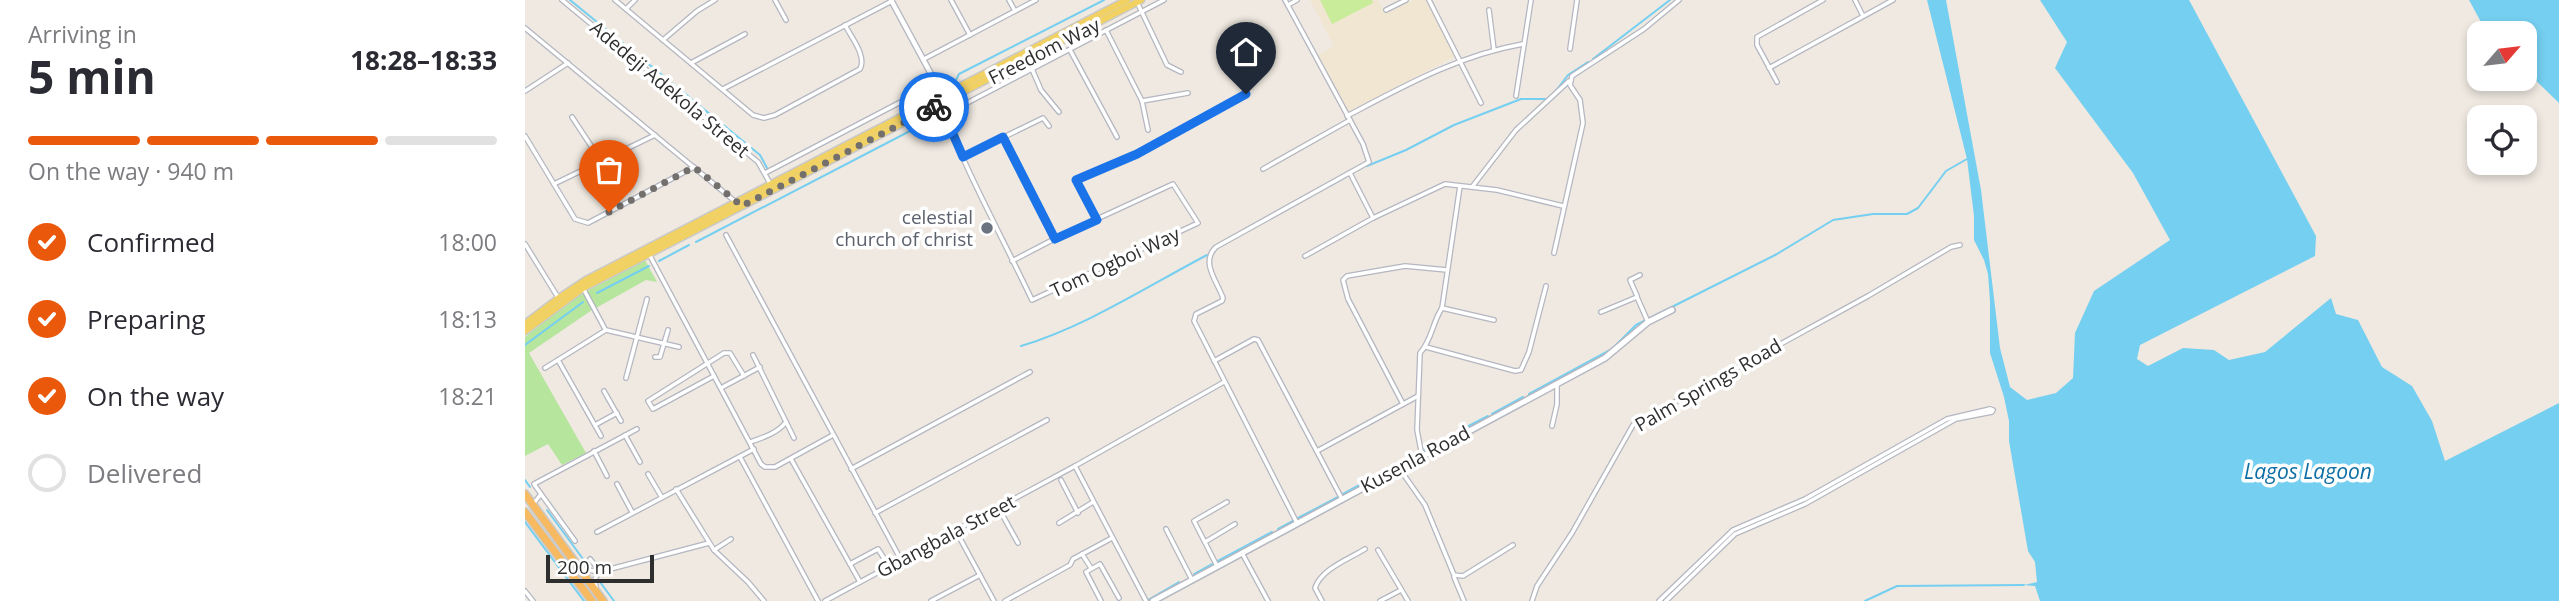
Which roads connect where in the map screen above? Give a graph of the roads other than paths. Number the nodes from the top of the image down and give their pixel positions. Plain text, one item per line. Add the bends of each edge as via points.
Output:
1 (562, 0) edge
2 (615, 0) edge
3 (635, 0) edge
4 (715, 0) edge
5 (775, 0) edge
6 (891, 0) edge
7 (951, 0) edge
8 (1009, 0) edge
9 (1036, 0) edge
10 (1127, 0) edge
11 (1164, 0) edge
12 (1297, 0) edge
13 (1406, 0) edge
14 (1429, 0) edge
15 (1531, 0) edge
16 (1577, 0) edge
17 (1679, 0) edge
18 (1823, 0) edge
19 (1855, 0) edge
20 (1893, 0) edge
21 (1139, 1) edge
22 (1286, 2) edge
23 (626, 9) junction
24 (1386, 10) dead end
25 (1489, 10) dead end
26 (1015, 11) junction
27 (1142, 12) junction
28 (1863, 16) junction
29 (786, 20) dead end
30 (845, 24) junction
31 (525, 28) edge
32 (1106, 30) junction
33 (745, 34) dead end
34 (969, 35) junction
35 (663, 40) junction
36 (1523, 44) junction
37 (1570, 49) dead end
38 (1070, 50) junction
39 (1494, 50) junction
40 (924, 59) junction
41 (1461, 60) junction
42 (568, 63) junction
43 (691, 63) junction
44 (1769, 68) junction
45 (1032, 69) junction
46 (1181, 72) dead end
47 (1570, 81) junction
48 (1777, 82) dead end
49 (937, 83) junction
50 (722, 89) junction
51 (525, 91) edge
52 (1188, 93) dead end
53 (1246, 94) dead end
54 (1516, 96) dead end
55 (943, 100) junction
56 (1142, 102) junction
57 (1481, 103) dead end
58 (1059, 112) dead end
59 (944, 115) junction
60 (572, 117) dead end
61 (1349, 118) junction
62 (1049, 126) dead end
63 (1148, 130) dead end
64 (655, 135) junction
65 (525, 136) edge
66 (1003, 137) junction
67 (1117, 137) dead end
68 (963, 157) junction
69 (601, 161) junction
70 (694, 167) junction
71 (1263, 169) dead end
72 (765, 173) junction
73 (1350, 173) junction
74 (554, 184) junction
75 (771, 185) junction
76 (1460, 185) junction
77 (1472, 187) junction
78 (739, 204) junction
79 (1564, 206) junction
80 (1373, 218) junction
81 (1097, 220) junction
82 (726, 235) dead end
83 (1055, 239) junction
84 (525, 244) edge
85 (1960, 245) dead end
86 (1554, 253) dead end
87 (649, 254) junction
88 (1305, 256) dead end
89 (1012, 261) junction
90 (1448, 271) junction
91 (1640, 275) dead end
92 (1546, 286) dead end
93 (583, 288) junction
94 (1637, 297) junction
95 (647, 299) dead end
96 (560, 300) junction
97 (1442, 309) junction
98 (1672, 310) dead end
99 (1601, 313) dead end
100 (1494, 320) dead end
101 (1647, 320) junction
102 (525, 324) edge
103 (605, 330) junction
104 (667, 330) dead end
105 (525, 331) edge
106 (636, 337) junction
107 (664, 344) junction
108 (679, 347) dead end
109 (1426, 347) junction
110 (753, 355) dead end
111 (655, 357) dead end
112 (558, 359) junction
113 (1214, 361) junction
114 (708, 365) junction
115 (760, 367) junction
116 (545, 368) dead end
117 (1030, 372) dead end
118 (714, 376) junction
119 (744, 376) junction
120 (625, 378) dead end
121 (681, 382) junction
122 (1224, 383) junction
123 (1557, 383) junction
124 (721, 388) junction
125 (604, 391) dead end
126 (685, 392) junction
127 (1418, 396) junction
128 (1403, 404) junction
129 (617, 413) junction
130 (1047, 420) dead end
131 (621, 421) dead end
132 (786, 422) junction
133 (595, 425) junction
134 (1552, 426) dead end
135 (636, 429) dead end
136 (625, 435) junction
137 (832, 435) junction
138 (601, 436) dead end
139 (794, 438) dead end
140 (750, 442) junction
141 (754, 449) junction
142 (1317, 451) junction
143 (594, 452) junction
144 (1422, 456) junction
145 (740, 457) junction
146 (790, 458) junction
147 (640, 462) dead end
148 (1075, 466) junction
149 (1399, 468) junction
150 (851, 469) junction
151 (648, 474) dead end
152 (607, 476) dead end
153 (1061, 481) dead end
154 (617, 484) dead end
155 (676, 489) junction
156 (525, 494) edge
157 (541, 494) junction
158 (661, 497) junction
159 (1342, 499) junction
160 (1094, 502) junction
161 (1227, 502) dead end
162 (533, 505) junction
163 (998, 507) junction
164 (525, 512) edge
165 (632, 512) junction
166 (876, 513) junction
167 (1078, 513) junction
168 (1059, 523) dead end
169 (1297, 523) junction
170 (1235, 524) dead end
171 (1165, 530) dead end
172 (956, 531) junction
173 (597, 532) dead end
174 (1112, 538) junction
175 (731, 539) dead end
176 (575, 541) dead end
177 (1205, 542) junction
178 (709, 543) junction
179 (1018, 543) dead end
180 (1513, 545) dead end
181 (1365, 549) dead end
182 (714, 550) junction
183 (1378, 550) dead end
184 (1242, 553) junction
185 (1082, 554) junction
186 (590, 559) dead end
187 (901, 560) junction
188 (575, 562) junction
189 (850, 564) junction
190 (889, 566) junction
191 (1217, 566) junction
192 (1091, 568) junction
193 (600, 572) junction
194 (980, 575) junction
195 (1454, 575) junction
196 (1192, 580) junction
197 (860, 582) junction
198 (1401, 590) junction
199 (525, 591) edge
200 (601, 598) edge
201 (1119, 598) dead end
202 (533, 601) edge
203 (592, 601) edge
204 (764, 601) edge
205 (818, 601) edge
206 (825, 601) edge
207 (931, 601) edge
208 (994, 601) edge
209 (1005, 601) edge
210 (1101, 601) edge
211 (1146, 601) edge
212 (1153, 601) edge
213 (1268, 601) edge
214 (1322, 601) edge
215 (1380, 601) edge
216 (1408, 601) edge
217 (1464, 601) edge
218 (1532, 601) edge
219 (1659, 601) edge
220 (1666, 601) edge

1 - 72 street, Adedeji Adekola Street via 751,156
2 - 23 street
3 - 23 street
4 - 35 street
5 - 29 street
6 - 30 street
6 - 40 street
7 - 34 street
8 - 26 street
9 - 26 street
10 - 55 main road, Freedom Way
11 - 27 street
12 - 22 street
13 - 24 street
14 - 41 street
15 - 36 street
16 - 37 street
17 - 47 street
18 - 44 street via 1759,34 1757,45
19 - 28 street
20 - 28 street
21 - 27 street
21 - 55 main road, Freedom Way
22 - 61 street
23 - 35 street
25 - 39 street
26 - 34 street
27 - 32 street
27 - 46 street via 1167,65
28 - 44 street
30 - 50 street
30 - 50 street via 862,57 860,69 775,115 753,115
31 - 42 street
32 - 38 street
32 - 56 street
33 - 43 street
34 - 40 street
35 - 43 street
36 - 39 street
36 - 54 street
38 - 45 street
38 - 67 street
39 - 41 street
40 - 49 street
41 - 57 street
41 - 61 street
42 - 51 street
42 - 64 street
43 - 50 street
44 - 48 street
45 - 58 street via 1041,90
45 - 59 street
47 - 77 street via 1516,130
47 - 79 street via 1580,100 1583,123
49 - 55 street
49 - 72 street
52 - 56 street
53 - 81 street via 1137,154 1076,180
55 - 59 street
55 - 75 main road, Freedom Way
55 - 78 main road, Freedom Way
56 - 63 street
59 - 68 street
60 - 69 street
61 - 71 street
61 - 73 street via 1369,157 1369,162
62 - 66 street via 1043,118
64 - 69 street
64 - 70 street
65 - 74 street
66 - 68 street
66 - 83 street
68 - 89 street
69 - 74 street
70 - 74 street via 588,223 575,219
70 - 78 street
72 - 75 street, Adedeji Adekola Street
73 - 80 street
73 - 113 street via 1210,252 1208,262 1223,298 1196,314 1194,321
75 - 78 main road, Freedom Way
76 - 77 street
76 - 80 street via 1438,186
76 - 90 street
77 - 79 street
78 - 87 main road, Freedom Way
78 - 96 main road, Freedom Way via 586,280
79 - 86 street
80 - 88 street
81 - 83 street
81 - 89 street, Tom Ogboi Way via 1173,184 1198,223 1032,300
82 - 137 street
83 - 89 street
84 - 96 street
85 - 218 street, Palm Springs Road via 1633,425
87 - 93 main road, Freedom Way
87 - 114 street
90 - 97 street
90 - 128 street via 1405,266 1347,275 1343,280 1348,299
91 - 94 street via 1630,280
92 - 109 street via 1521,370
93 - 96 main road, Freedom Way
93 - 103 street
94 - 99 street
94 - 101 street
95 - 106 street
96 - 102 main road, Freedom Way
96 - 105 main road, Freedom Way
97 - 100 street
97 - 109 street
98 - 101 main road, Kusenla Road
101 - 123 main road, Kusenla Road via 1613,353
103 - 106 street
103 - 112 street
104 - 107 street
106 - 107 street
106 - 120 street
107 - 108 street
107 - 111 street via 660,357
109 - 127 street via 1420,353
110 - 115 street
112 - 116 street
112 - 133 street
113 - 122 street
113 - 142 street via 1258,340
114 - 118 street
114 - 119 street via 727,352
114 - 121 street
115 - 119 street
115 - 132 street
117 - 150 street
118 - 124 street
118 - 126 street
119 - 124 street
121 - 126 street
121 - 126 street via 648,401 653,409
122 - 148 street, Gbangbala Street
122 - 169 street
123 - 134 street
123 - 144 main road, Kusenla Road
124 - 140 street
125 - 129 street
127 - 128 street
127 - 144 street
128 - 142 street
129 - 131 street
129 - 133 street
130 - 166 street
132 - 139 street
132 - 140 street
133 - 138 street
135 - 136 street
136 - 143 street
136 - 147 street
137 - 146 street
137 - 150 street
140 - 141 street
141 - 145 street
141 - 146 street via 765,467
142 - 159 street
143 - 152 street
143 - 157 street via 534,484
144 - 149 main road, Kusenla Road
145 - 155 street
145 - 205 street
146 - 189 street
148 - 160 street
148 - 163 street, Gbangbala Street
149 - 159 main road, Kusenla Road
149 - 195 street via 1425,505
150 - 166 street
151 - 158 street
153 - 167 street
154 - 165 street
155 - 158 street
155 - 178 street
156 - 162 highway
157 - 162 street
157 - 176 street
158 - 165 street
159 - 169 main road, Kusenla Road
160 - 167 street
160 - 174 street
161 - 177 street via 1194,521
162 - 188 highway
163 - 172 street, Gbangbala Street
163 - 179 street
164 - 203 highway
165 - 173 street
166 - 187 street
167 - 168 street
169 - 184 main road, Kusenla Road
170 - 177 street
171 - 196 street
172 - 187 street, Gbangbala Street
172 - 194 street
174 - 185 street
174 - 211 street
175 - 182 street
177 - 191 street
178 - 182 street
178 - 193 street
180 - 195 street via 1463,576
181 - 214 street via 1317,582
182 - 204 street
183 - 198 street
184 - 191 main road, Kusenla Road
184 - 213 street
185 - 192 street
185 - 209 street
186 - 193 street
187 - 190 street, Gbangbala Street
188 - 193 street via 587,571
188 - 200 highway
189 - 190 street via 879,549
189 - 197 street
190 - 197 street, Gbangbala Street
191 - 196 main road, Kusenla Road
192 - 201 street via 1100,564
192 - 210 street via 1086,572
193 - 200 street via 595,584
194 - 207 street
194 - 208 street
195 - 217 street
196 - 212 main road, Kusenla Road
197 - 206 street, Gbangbala Street
198 - 215 street
198 - 216 street
199 - 202 street
219 - 220 street via 1733,530 1805,499 1947,419 1993,410 1957,419 1805,504 1735,534

